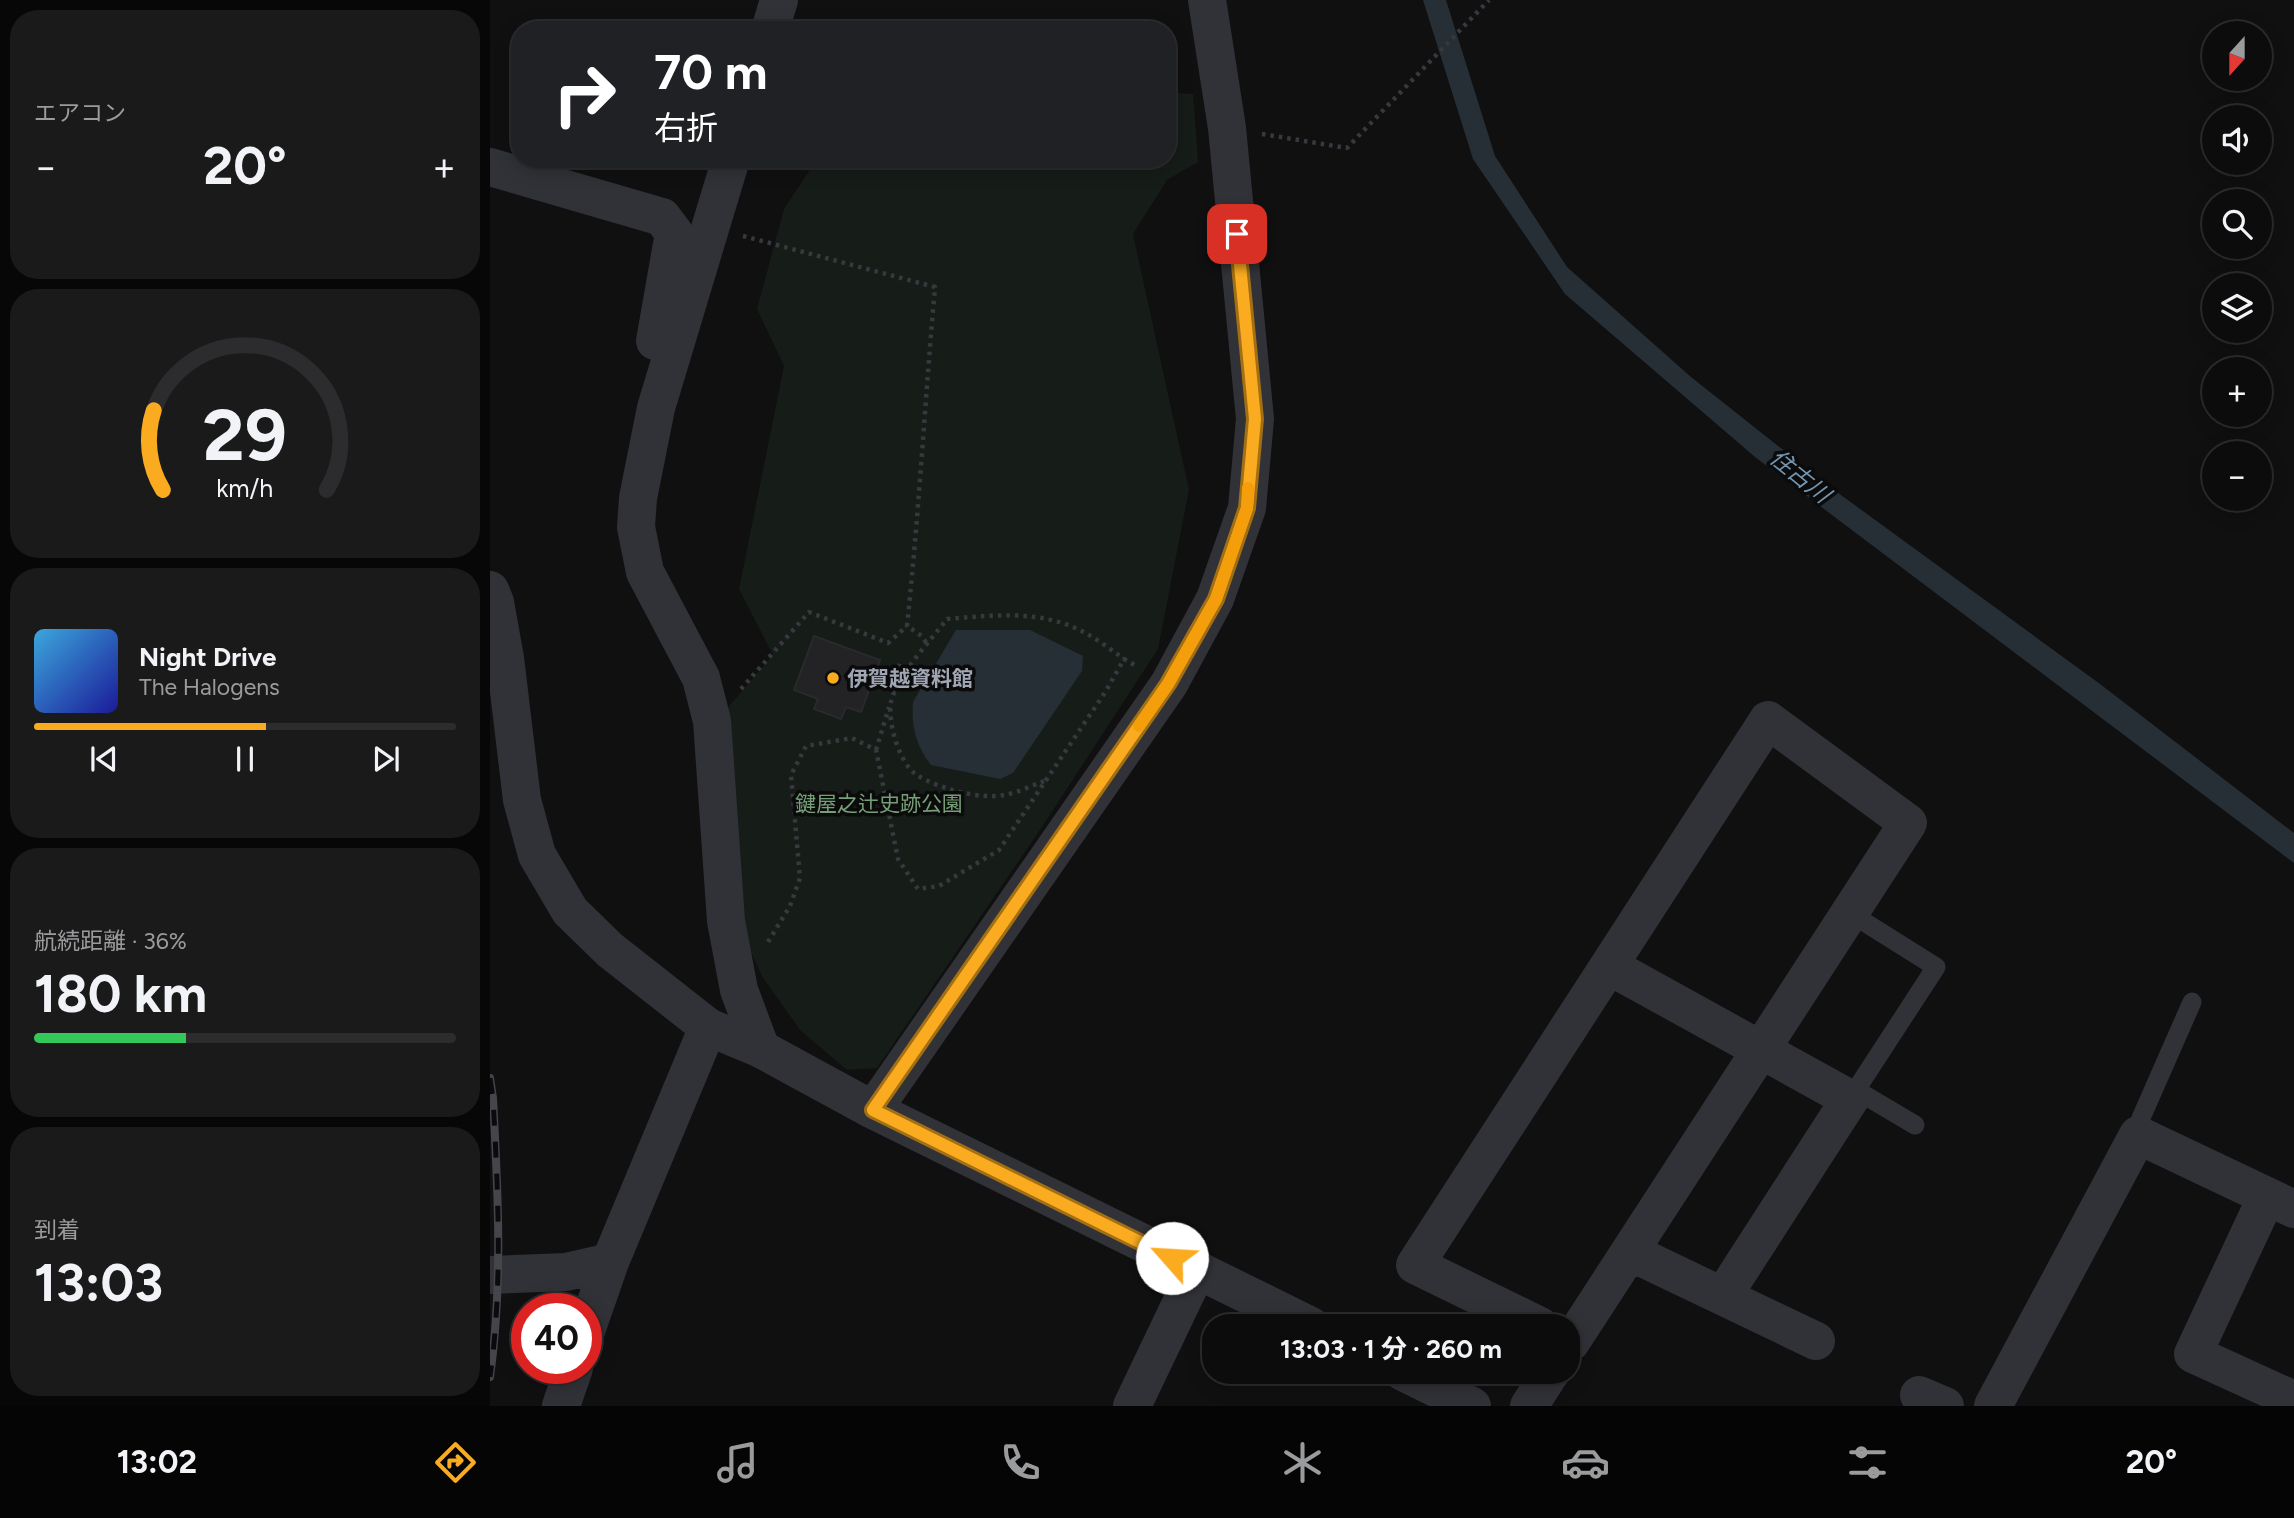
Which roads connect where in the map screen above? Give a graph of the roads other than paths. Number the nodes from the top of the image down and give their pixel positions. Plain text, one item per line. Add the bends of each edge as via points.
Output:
1 (779, 0) edge
2 (1207, 0) edge
3 (773, 21) edge
4 (490, 167) edge
5 (728, 168) edge
6 (656, 408) junction
7 (490, 590) edge
8 (1850, 913) junction
9 (1609, 965) junction
10 (2193, 1002) dead end
11 (708, 1027) junction
12 (761, 1049) junction
13 (1761, 1049) junction
14 (1853, 1094) junction
15 (873, 1110) junction
16 (1915, 1125) dead end
17 (2138, 1135) junction
18 (2280, 1203) edge
19 (1630, 1252) junction
20 (610, 1262) junction
21 (1197, 1270) junction
22 (490, 1275) edge
23 (599, 1293) edge
24 (1723, 1296) junction
25 (1287, 1314) edge
26 (1504, 1314) edge
27 (1580, 1318) edge
28 (1816, 1341) dead end
29 (569, 1384) edge
30 (1427, 1384) edge
31 (1540, 1384) edge
32 (2294, 1400) edge
33 (561, 1406) edge
34 (1132, 1406) edge
35 (1472, 1406) edge
36 (1529, 1406) edge
37 (1993, 1406) edge

1 - 3 street
2 - 15 street via 1227,128 1255,419 1247,508 1216,599 1168,684
4 - 6 street via 662,217 674,233 648,386
5 - 6 street
6 - 12 street via 636,527 645,572 701,678 712,722 726,921 739,990
7 - 11 street via 505,658 522,800 537,855 570,911 610,950
8 - 9 street via 1908,823 1768,720
8 - 13 street
8 - 14 lane via 1936,967
9 - 13 street
9 - 26 street via 1415,1265
10 - 17 lane via 2141,1118
11 - 12 street
11 - 20 street
12 - 15 street
13 - 14 street
13 - 19 street
14 - 16 lane
14 - 24 street
15 - 21 street
17 - 18 street
17 - 37 street
18 - 32 street via 2193,1354
19 - 24 street
19 - 27 street
20 - 22 street via 566,1272
20 - 23 street
21 - 25 street
21 - 34 street
24 - 28 street
29 - 33 street
30 - 35 street
31 - 36 street

